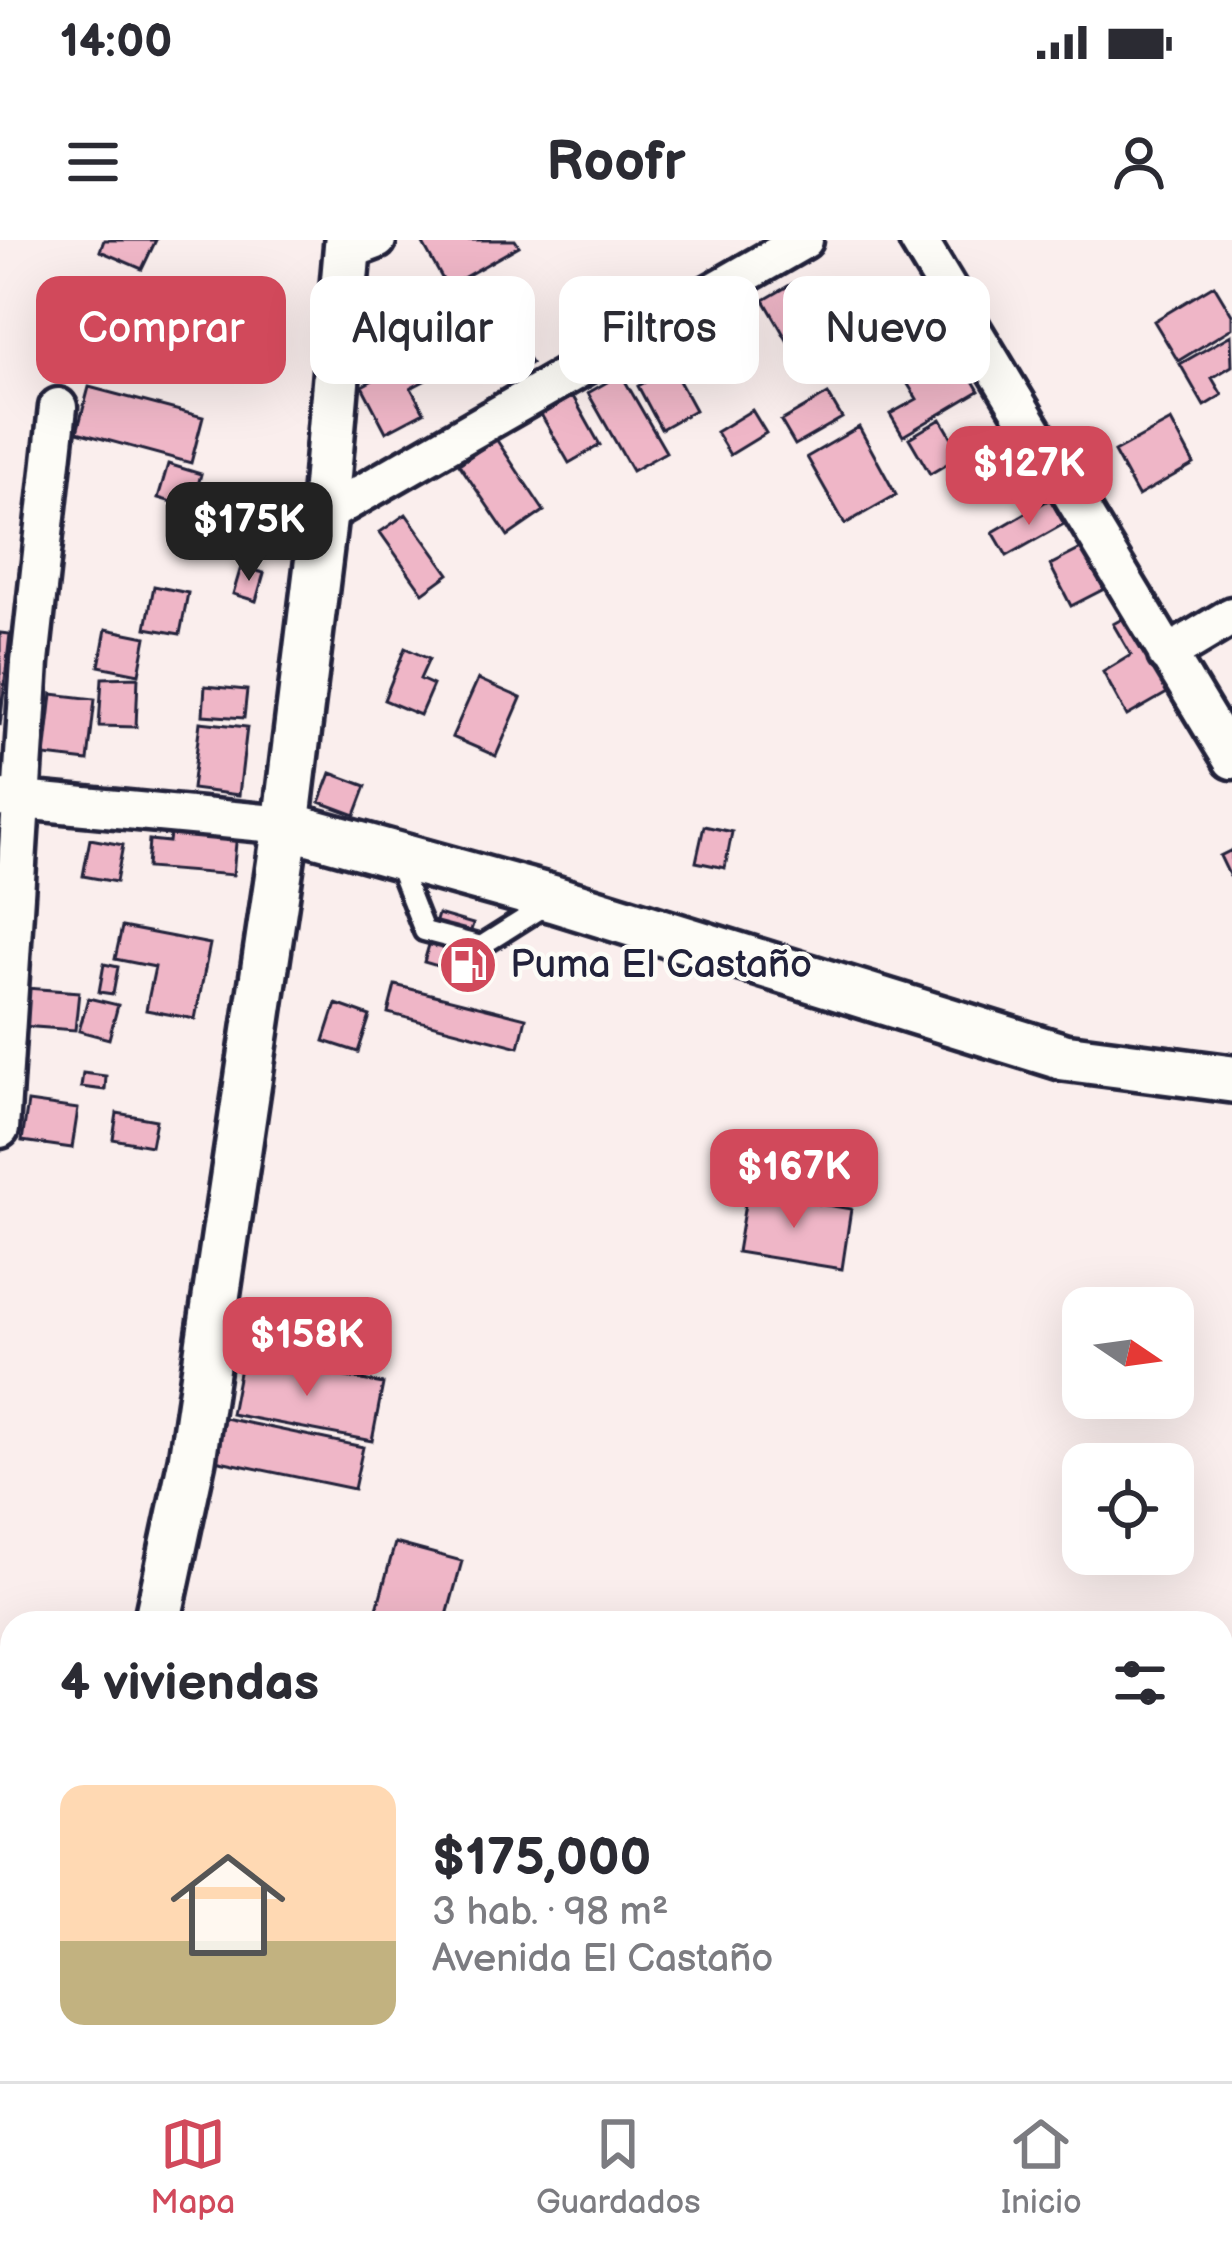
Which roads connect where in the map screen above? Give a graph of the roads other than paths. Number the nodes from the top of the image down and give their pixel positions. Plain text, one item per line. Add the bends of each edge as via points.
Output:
1 (804, 240) edge
2 (918, 240) edge
3 (358, 244) edge
4 (58, 407) dead end
5 (324, 515) junction
6 (1232, 616) edge
7 (1167, 655) junction
8 (1232, 760) edge
9 (10, 798) edge
10 (286, 825) junction
11 (395, 855) junction
12 (554, 899) junction
13 (1232, 1078) edge
14 (0, 1129) edge
15 (160, 1611) edge

1 - 5 street
2 - 7 street
3 - 5 street
4 - 9 street
5 - 10 street
6 - 7 street
7 - 8 street
9 - 10 street
9 - 14 street
10 - 11 street
10 - 15 street via 192,1460
11 - 12 street
11 - 12 lane via 424,931 481,946
12 - 13 street via 1064,1057

